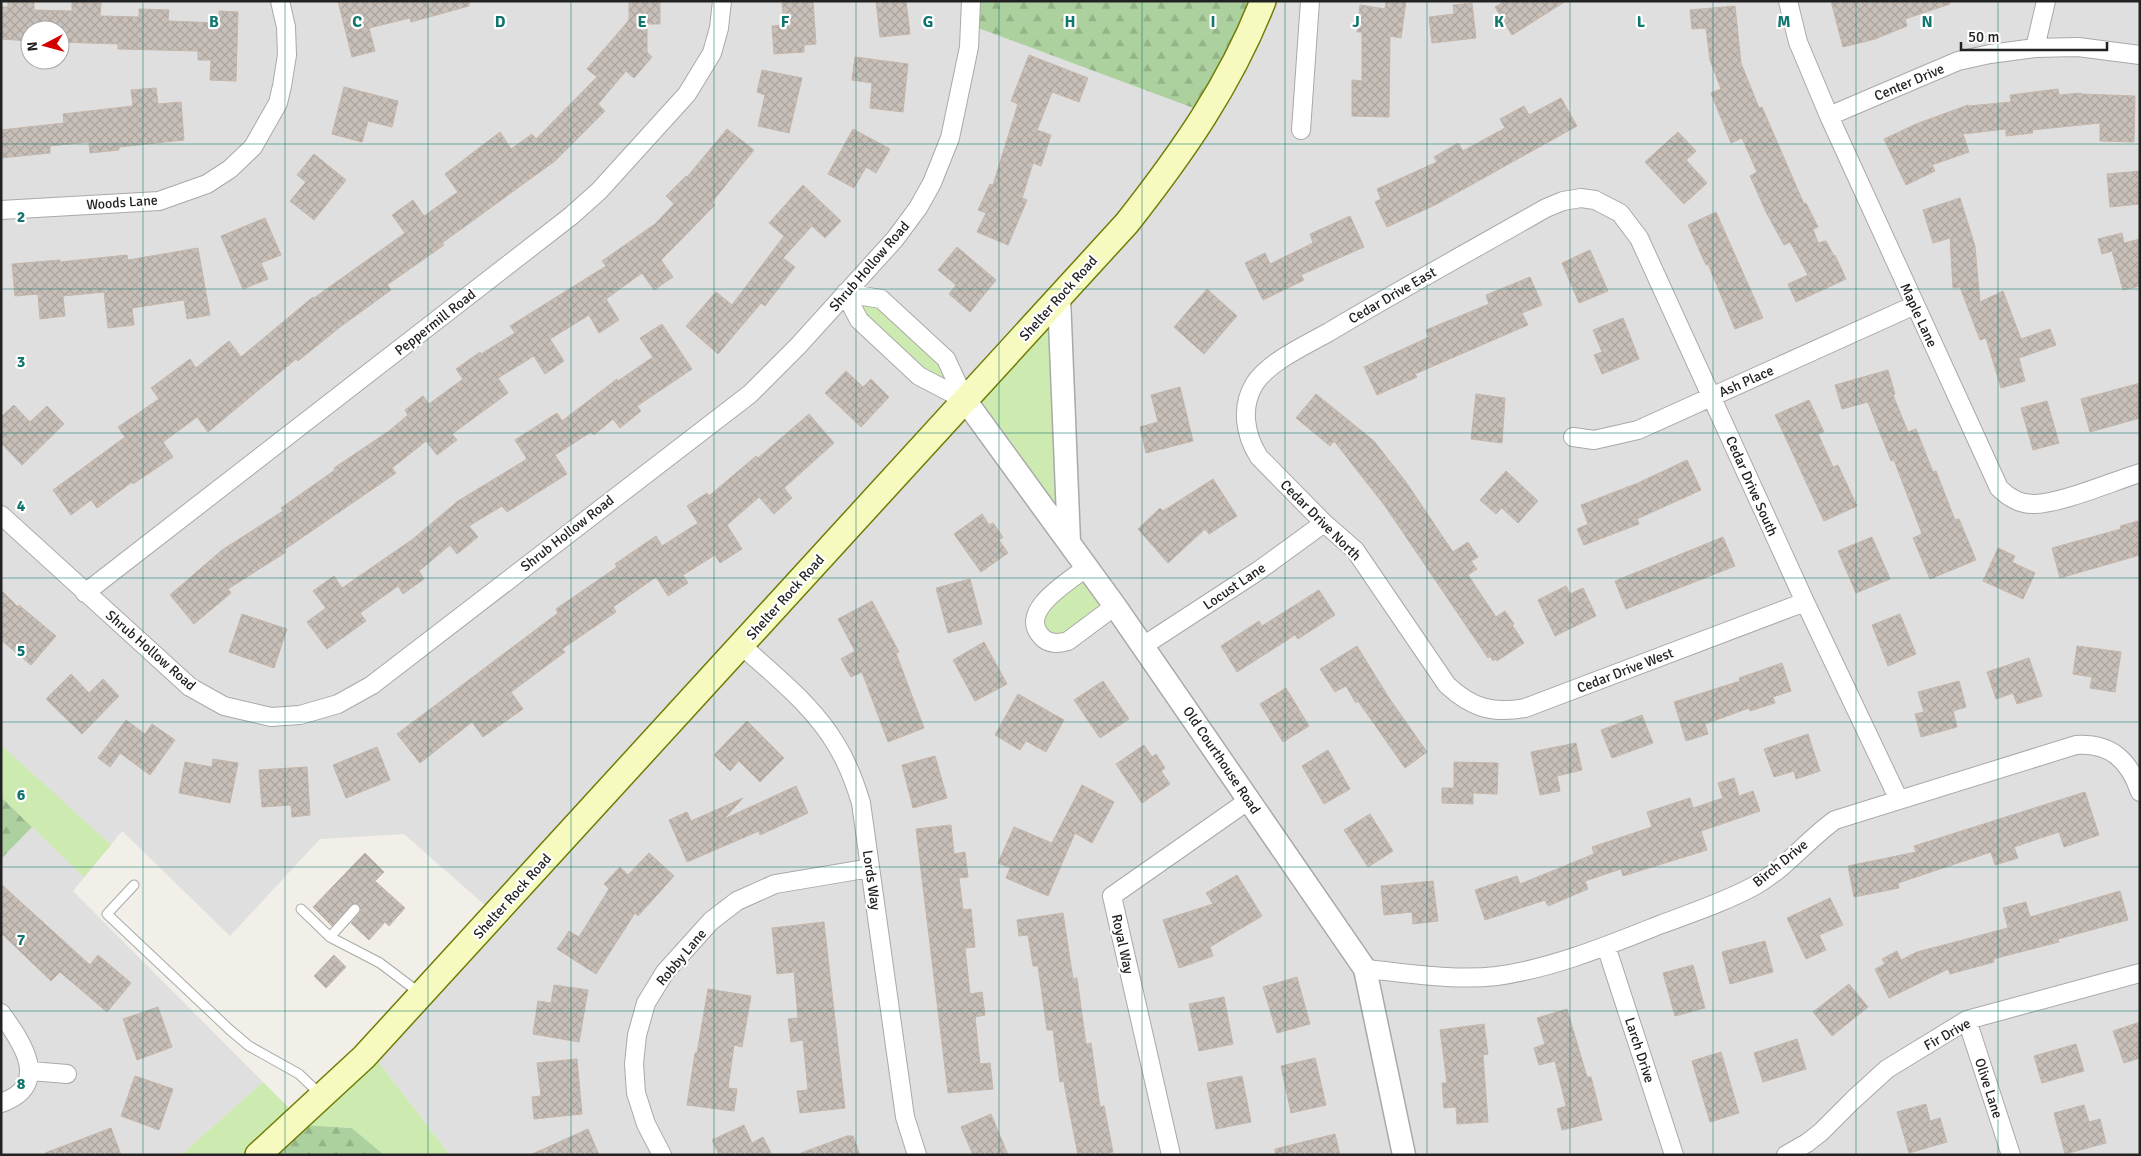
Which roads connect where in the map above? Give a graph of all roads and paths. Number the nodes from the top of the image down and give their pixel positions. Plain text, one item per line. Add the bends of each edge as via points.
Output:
1 (280, 1) edge
2 (722, 1) edge
3 (971, 1) edge
4 (1263, 1) edge
5 (1310, 1) edge
6 (1788, 1) edge
7 (2046, 1) edge
8 (2035, 48) junction
9 (2140, 55) edge
10 (1829, 116) junction
11 (1301, 130) dead end
12 (1581, 198) joint
13 (1, 210) edge
14 (845, 293) junction
15 (1059, 297) junction
16 (1915, 305) junction
17 (1712, 396) junction
18 (965, 400) junction
19 (1246, 431) joint
20 (1574, 437) dead end
21 (2140, 473) edge
22 (1, 516) edge
23 (1324, 523) junction
24 (1069, 542) junction
25 (1088, 567) junction
26 (86, 593) junction
27 (1805, 602) junction
28 (1115, 606) junction
29 (741, 645) junction
30 (1143, 646) junction
31 (1447, 685) joint
32 (2140, 792) edge
33 (1249, 800) junction
34 (1898, 800) junction
35 (870, 868) junction
36 (134, 885) dead end
37 (301, 909) dead end
38 (355, 909) dead end
39 (330, 937) junction
40 (1606, 946) junction
41 (1365, 969) junction
42 (2140, 973) edge
43 (422, 994) junction
44 (1, 1013) edge
45 (1967, 1020) junction
46 (31, 1072) junction
47 (67, 1074) dead end
48 (322, 1097) junction
49 (1, 1103) edge
50 (258, 1155) edge
51 (662, 1155) edge
52 (917, 1155) edge
53 (1171, 1155) edge
54 (1404, 1155) edge
55 (1674, 1155) edge
56 (1786, 1155) edge
57 (2011, 1155) edge

1 - 13 street, Woods Lane via 286,26 286,55 278,103 260,138 230,169 207,184 158,201
2 - 26 street, Peppermill Road via 712,53 687,94 599,191
3 - 14 street, Shrub Hollow Road via 969,47 950,138 932,183 895,239
4 - 15 main road, Shelter Rock Road via 1207,114 1127,223
5 - 11 street
6 - 10 street, Maple Lane via 1798,42
7 - 8 street
8 - 9 street, Center Drive via 2078,47
8 - 10 street, Center Drive via 1958,61
10 - 16 street, Maple Lane
12 - 17 street, Cedar Drive South via 1595,200 1620,213 1638,238
12 - 19 street, Cedar Drive East via 1546,208 1270,367 1255,383 1247,402
14 - 18 street via 859,320 919,376
14 - 18 street via 881,299 946,359
14 - 26 street, Shrub Hollow Road via 750,394 372,685 338,704 300,716 271,716 224,706 190,687
15 - 18 main road, Shelter Rock Road
15 - 24 street
16 - 17 street, Ash Place
16 - 21 street, Maple Lane via 1999,488 2008,497 2036,504
17 - 20 street, Ash Place via 1638,430 1594,440
17 - 27 street, Cedar Drive South
18 - 24 street, Old Courthouse Road
18 - 29 main road, Shelter Rock Road
19 - 23 street, Cedar Drive North via 1259,457
22 - 26 street, Shrub Hollow Road
23 - 30 street, Locust Lane via 1258,571
23 - 31 street, Cedar Drive North via 1355,550
24 - 25 street, Old Courthouse Road
25 - 28 street, Old Courthouse Road
25 - 28 street via 1040,604 1035,621 1040,635 1051,642 1063,642
27 - 31 street, Cedar Drive West via 1525,708 1508,711 1473,705
27 - 34 street, Cedar Drive South
28 - 30 street, Old Courthouse Road
29 - 35 street, Lords Way via 806,704 836,745 861,803
29 - 43 main road, Shelter Rock Road
30 - 33 street, Old Courthouse Road
32 - 34 street, Birch Drive via 2127,764 2111,751 2094,744 2076,744
33 - 41 street, Old Courthouse Road
33 - 53 street, Royal Way via 1112,896
34 - 40 street, Birch Drive via 1835,820 1758,884
35 - 51 street, Robby Lane via 774,884 737,901 711,921 665,972 646,1003 637,1035 634,1064 636,1092 646,1124
35 - 52 street, Lords Way via 905,1117
36 - 48 lane via 108,914 230,1030 249,1046 300,1074
37 - 39 lane
38 - 39 lane
39 - 43 lane via 380,963
40 - 41 street, Birch Drive via 1537,969 1495,976 1463,977
40 - 55 street, Larch Drive
41 - 54 street, Old Courthouse Road
42 - 45 street, Fir Drive
43 - 48 main road, Shelter Rock Road via 364,1058
44 - 46 street via 26,1052
45 - 56 street, Fir Drive via 1887,1069 1807,1144
45 - 57 street, Olive Lane
46 - 47 street
46 - 49 street via 20,1091
48 - 50 main road, Shelter Rock Road

